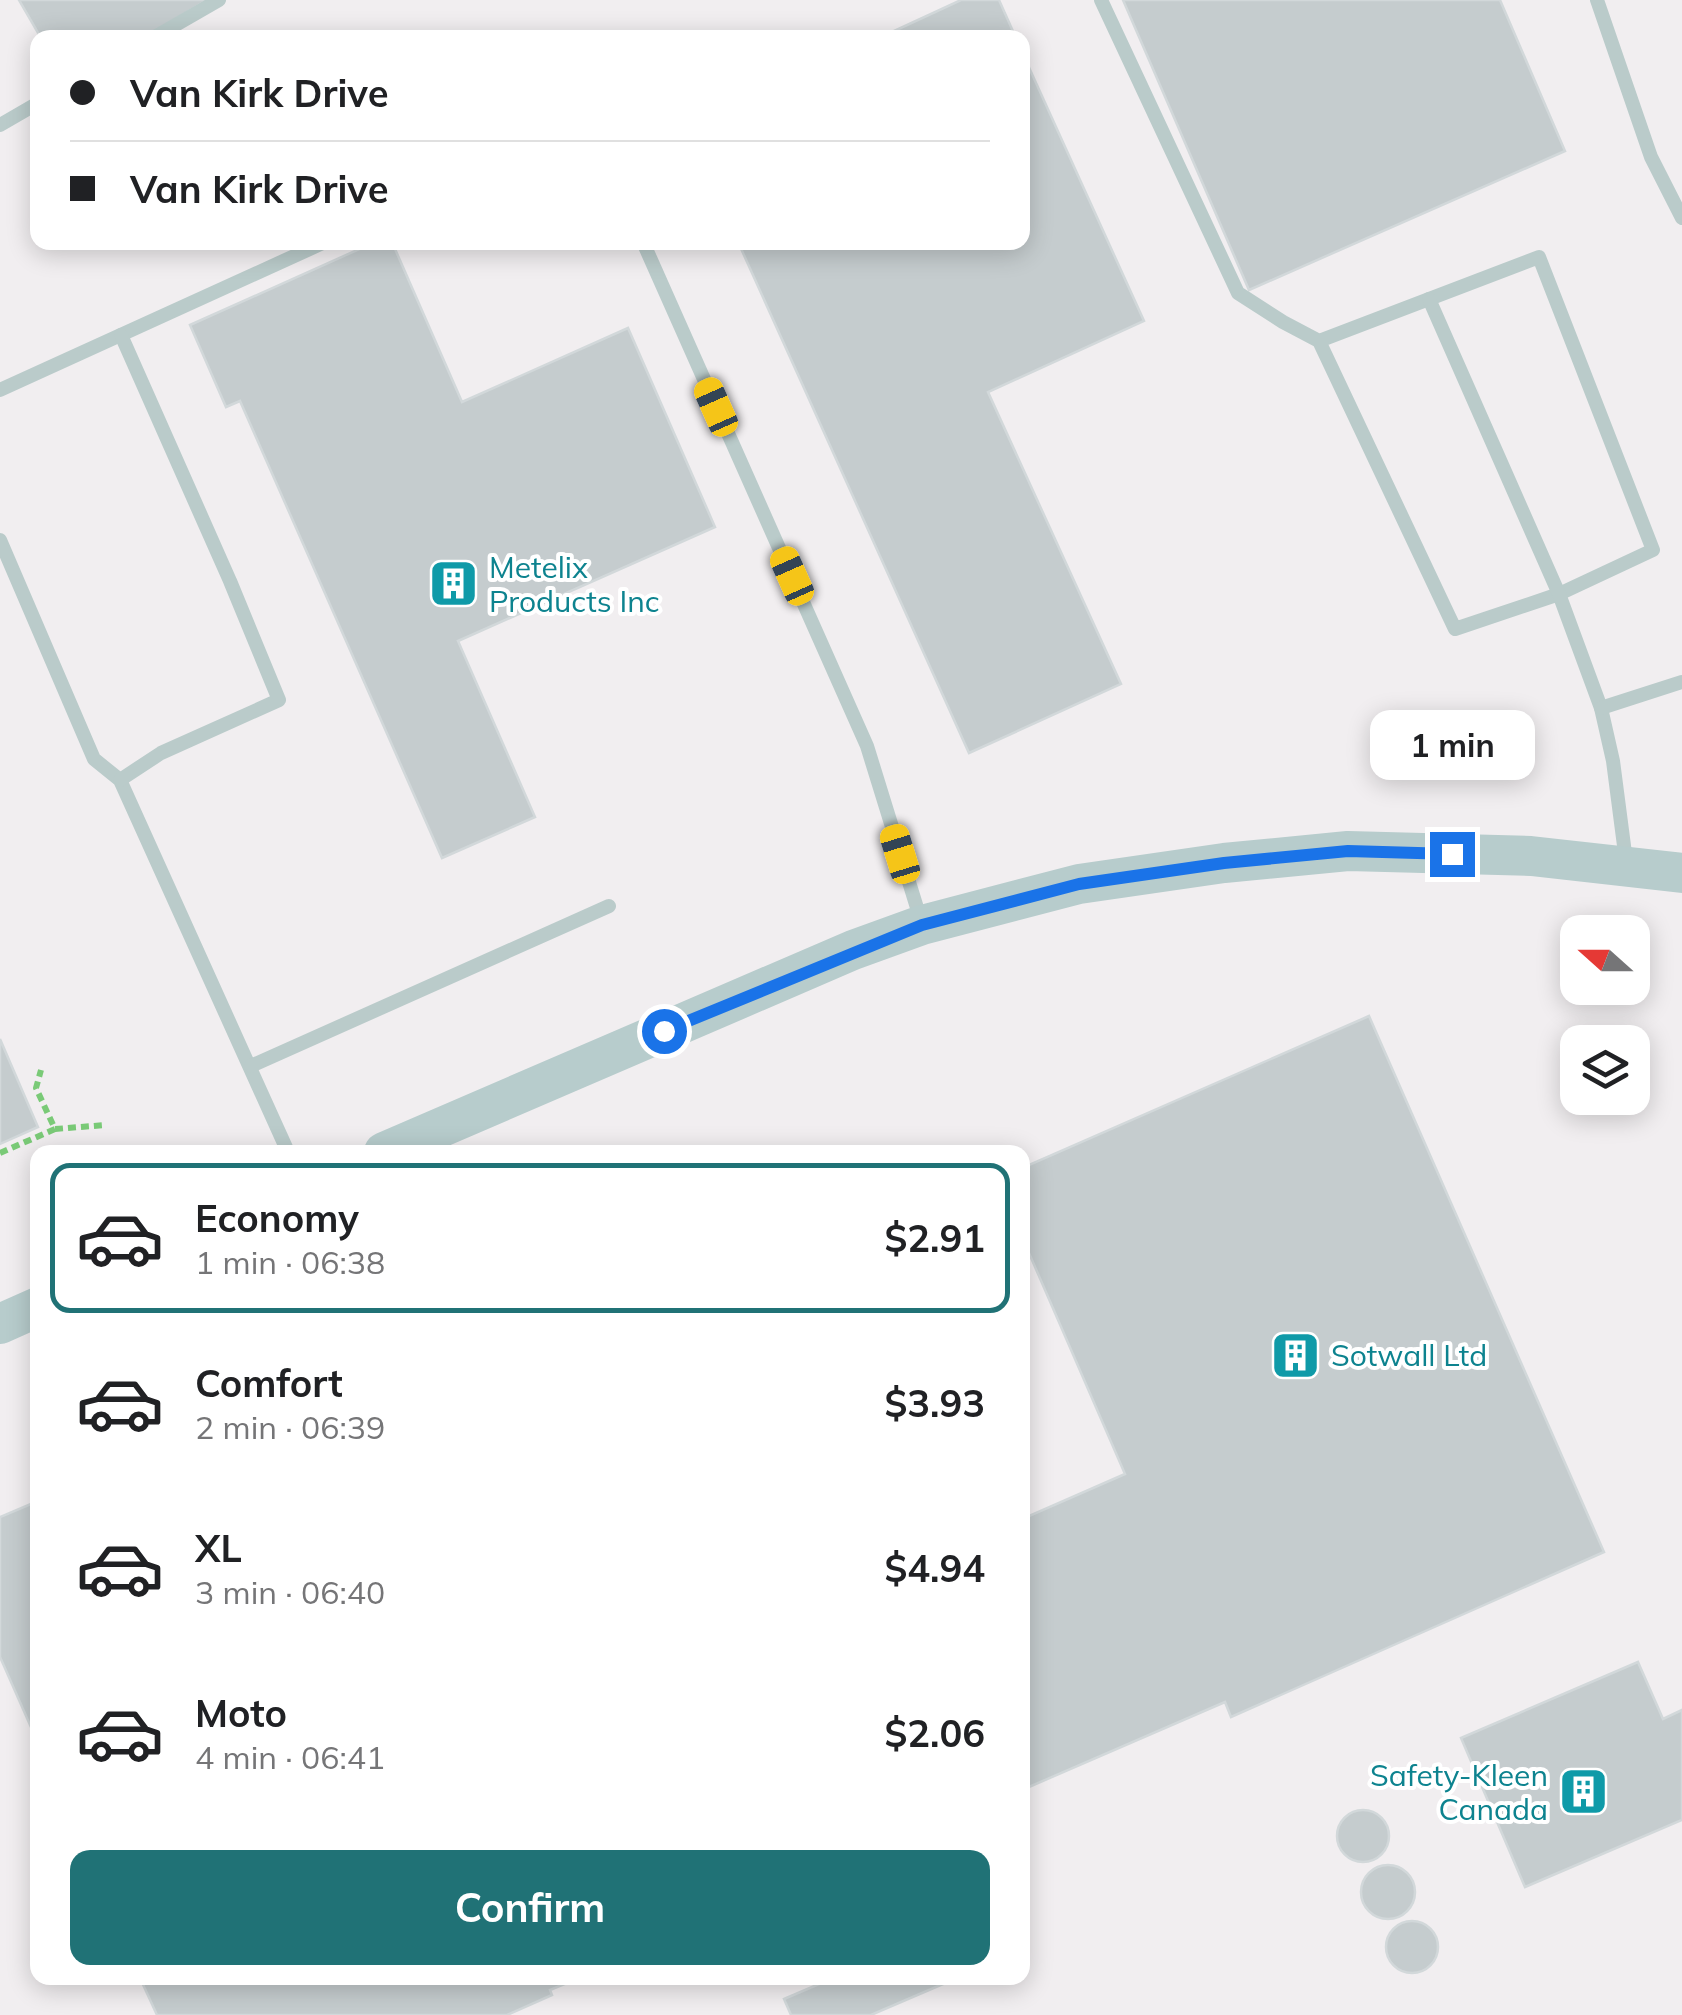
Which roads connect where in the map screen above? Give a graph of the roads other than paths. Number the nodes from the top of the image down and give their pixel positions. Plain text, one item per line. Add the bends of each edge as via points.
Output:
1 (219, 0) edge
2 (1101, 0) edge
3 (1597, 0) edge
4 (167, 30) edge
5 (30, 108) edge
6 (0, 125) edge
7 (1682, 218) edge
8 (308, 250) edge
9 (647, 250) edge
10 (1429, 299) junction
11 (122, 335) junction
12 (1319, 341) junction
13 (0, 390) edge
14 (0, 540) edge
15 (1559, 594) junction
16 (1682, 682) edge
17 (1600, 708) junction
18 (120, 780) junction
19 (1626, 867) junction
20 (1682, 873) edge
21 (609, 906) dead end
22 (922, 925) junction
23 (251, 1066) junction
24 (285, 1145) edge
25 (400, 1145) edge
26 (30, 1311) edge
27 (0, 1324) edge

1 - 4 lane
2 - 12 lane via 1238,293
3 - 7 lane via 1651,158
5 - 6 lane
8 - 11 lane
9 - 22 lane via 867,746
10 - 12 lane
10 - 15 lane
10 - 15 lane via 1539,257 1653,550
11 - 13 lane
11 - 18 lane via 278,700 161,753
12 - 15 lane via 1454,629
14 - 18 lane via 94,759
15 - 17 lane
16 - 17 lane
17 - 19 lane via 1614,762
18 - 23 lane
19 - 20 street
19 - 22 street via 1530,856 1348,851 1079,884
21 - 23 lane
22 - 25 street
23 - 24 lane
26 - 27 street

